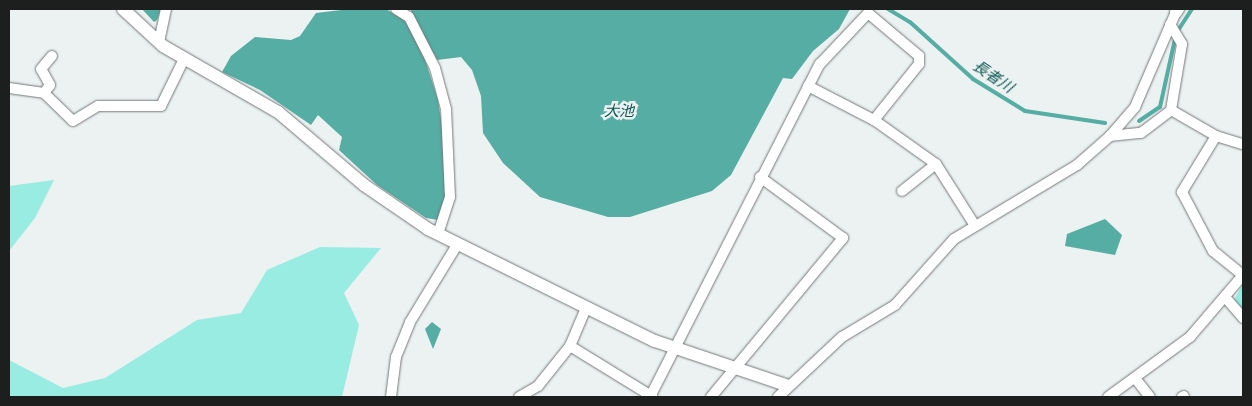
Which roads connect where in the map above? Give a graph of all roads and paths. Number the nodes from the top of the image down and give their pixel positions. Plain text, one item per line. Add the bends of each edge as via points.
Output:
1 (122, 9) edge
2 (166, 9) edge
3 (396, 9) edge
4 (1177, 10) edge
5 (1172, 26) junction
6 (158, 42) junction
7 (52, 56) dead end
8 (184, 59) junction
9 (808, 86) junction
10 (9, 88) edge
11 (44, 93) junction
12 (1171, 110) junction
13 (874, 120) junction
14 (1110, 136) junction
15 (1216, 136) junction
16 (1243, 144) edge
17 (936, 164) junction
18 (760, 178) junction
19 (902, 191) dead end
20 (974, 224) junction
21 (438, 234) junction
22 (457, 244) junction
23 (1243, 275) edge
24 (1225, 297) junction
25 (586, 308) junction
26 (1243, 318) edge
27 (570, 346) junction
28 (675, 350) junction
29 (737, 368) junction
30 (1135, 378) junction
31 (786, 385) junction
32 (652, 396) edge
33 (391, 397) edge
34 (519, 397) edge
35 (712, 397) edge
36 (778, 397) edge
37 (1108, 397) edge
38 (1150, 397) edge

1 - 6 street
2 - 6 street
3 - 21 street via 409,18 435,68 446,109 450,197
4 - 5 street
5 - 12 street via 1180,40
5 - 14 street via 1134,108
6 - 8 street
7 - 11 street via 41,69 50,85
8 - 11 street via 161,106 98,106 73,121
8 - 21 street via 278,112 370,190
9 - 13 street
9 - 13 street via 820,64 868,13 919,56 919,64
9 - 18 street
10 - 11 street
12 - 14 street via 1141,133
12 - 15 street
13 - 17 street
14 - 20 street via 1078,165
15 - 16 street
15 - 23 street via 1182,192 1213,251
17 - 19 street
17 - 20 street
18 - 28 street
18 - 29 street via 843,238
20 - 31 street via 936,256 895,305 842,337
21 - 22 street
22 - 25 street
22 - 33 street via 410,322 396,357
23 - 24 street
24 - 26 street
24 - 30 street via 1190,337
25 - 27 street
25 - 28 street
27 - 32 street
27 - 34 street via 538,386
28 - 29 street
28 - 32 street
29 - 31 street
29 - 35 street
30 - 37 street
30 - 38 street
31 - 36 street

